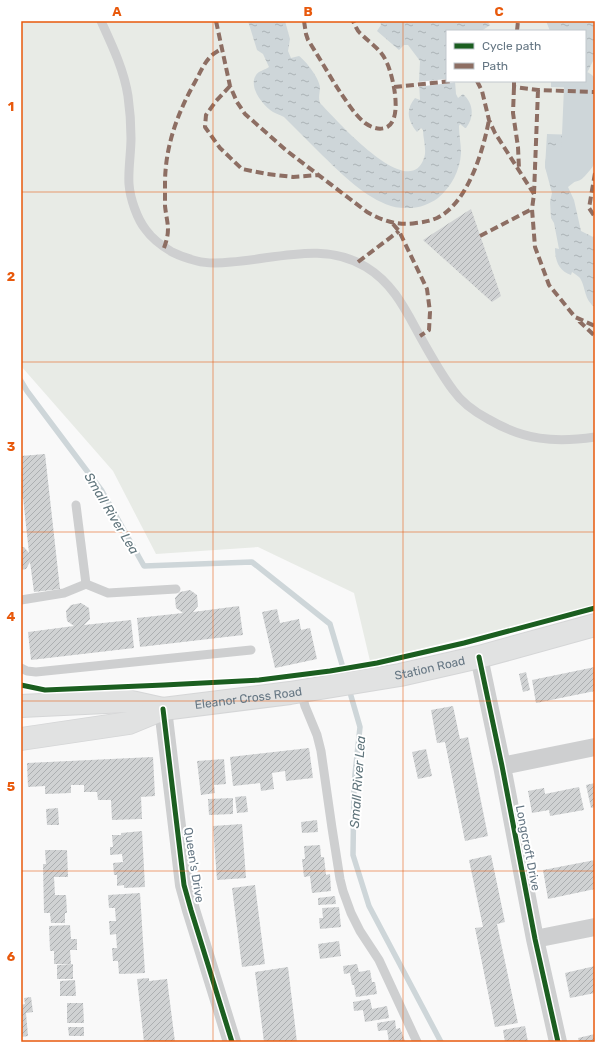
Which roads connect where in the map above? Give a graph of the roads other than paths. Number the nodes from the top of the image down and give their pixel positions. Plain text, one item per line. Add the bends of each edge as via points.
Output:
1 (101, 21) edge
2 (595, 437) edge
3 (76, 505) dead end
4 (86, 584) junction
5 (176, 589) dead end
6 (21, 600) edge
7 (595, 625) edge
8 (251, 650) dead end
9 (478, 657) junction
10 (21, 668) edge
11 (332, 686) joint
12 (301, 691) junction
13 (21, 706) edge
14 (163, 709) junction
15 (21, 738) edge
16 (595, 747) edge
17 (502, 766) junction
18 (595, 927) edge
19 (535, 939) junction
20 (232, 1042) edge
21 (417, 1042) edge
22 (558, 1042) edge

1 - 2 lane via 124,75 128,94 131,137 129,184 132,198 144,228 164,248 198,262 228,262 317,253 333,254 358,262 378,275 394,291 437,367 465,403 498,425 536,438 558,440
3 - 4 lane
4 - 5 lane via 108,593
4 - 6 lane via 64,593
7 - 9 main road, Station Road
8 - 10 lane via 36,672
9 - 11 main road, Station Road via 400,675
9 - 17 street, Longcroft Drive
11 - 12 main road, Eleanor Cross Road
12 - 14 main road, Eleanor Cross Road
12 - 21 lane via 321,751 343,891 354,919 379,960
13 - 14 main road, Eleanor Cross Road via 127,702
14 - 15 main road, Eleanor Cross Road via 129,723
14 - 20 street, Queen's Drive via 184,884
16 - 17 street
17 - 19 street, Longcroft Drive
18 - 19 street
19 - 22 street, Longcroft Drive

